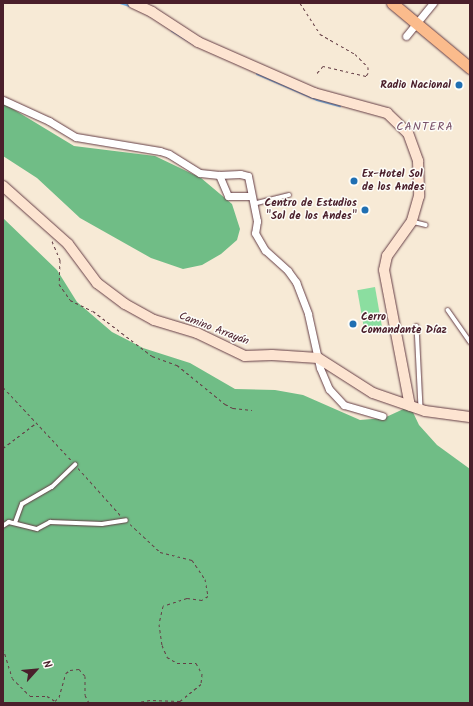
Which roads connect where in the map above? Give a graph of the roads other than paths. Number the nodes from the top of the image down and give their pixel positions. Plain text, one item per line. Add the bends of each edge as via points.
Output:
1 (133, 3) edge
2 (392, 3) edge
3 (433, 3) edge
4 (416, 23) junction
5 (406, 36) dead end
6 (470, 68) edge
7 (3, 100) edge
8 (219, 175) junction
9 (3, 186) edge
10 (289, 195) dead end
11 (250, 196) junction
12 (253, 204) junction
13 (412, 221) junction
14 (426, 225) dead end
15 (448, 310) dead end
16 (417, 326) dead end
17 (470, 342) edge
18 (318, 358) junction
19 (410, 406) junction
20 (421, 410) junction
21 (382, 416) dead end
22 (470, 417) edge
23 (75, 465) road end
24 (126, 520) road end
25 (16, 523) junction
26 (3, 526) edge

1 - 13 street via 152,12 198,42 314,93 383,112 398,120 412,140 419,166 419,196
2 - 4 main road
3 - 4 street
4 - 5 street
4 - 6 main road
7 - 8 street via 49,121 76,137 160,151 200,173
8 - 11 street via 228,196
8 - 11 street via 248,176
9 - 18 street, Camino Arrayán via 68,244 97,283 125,304 154,320 197,333 244,356
10 - 12 lane
11 - 12 street
12 - 18 street via 257,221 256,233 265,250 296,282 308,314
13 - 14 lane
13 - 19 street via 387,256 384,266
15 - 17 lane
16 - 20 lane
18 - 19 street, Camino Arrayán via 370,391
18 - 21 street via 330,389 344,405
19 - 20 street, Camino Arrayán
20 - 22 street, Camino Arrayán
23 - 25 lane via 52,487 22,504
24 - 25 lane via 102,524 50,522 38,529
25 - 26 lane via 9,522

